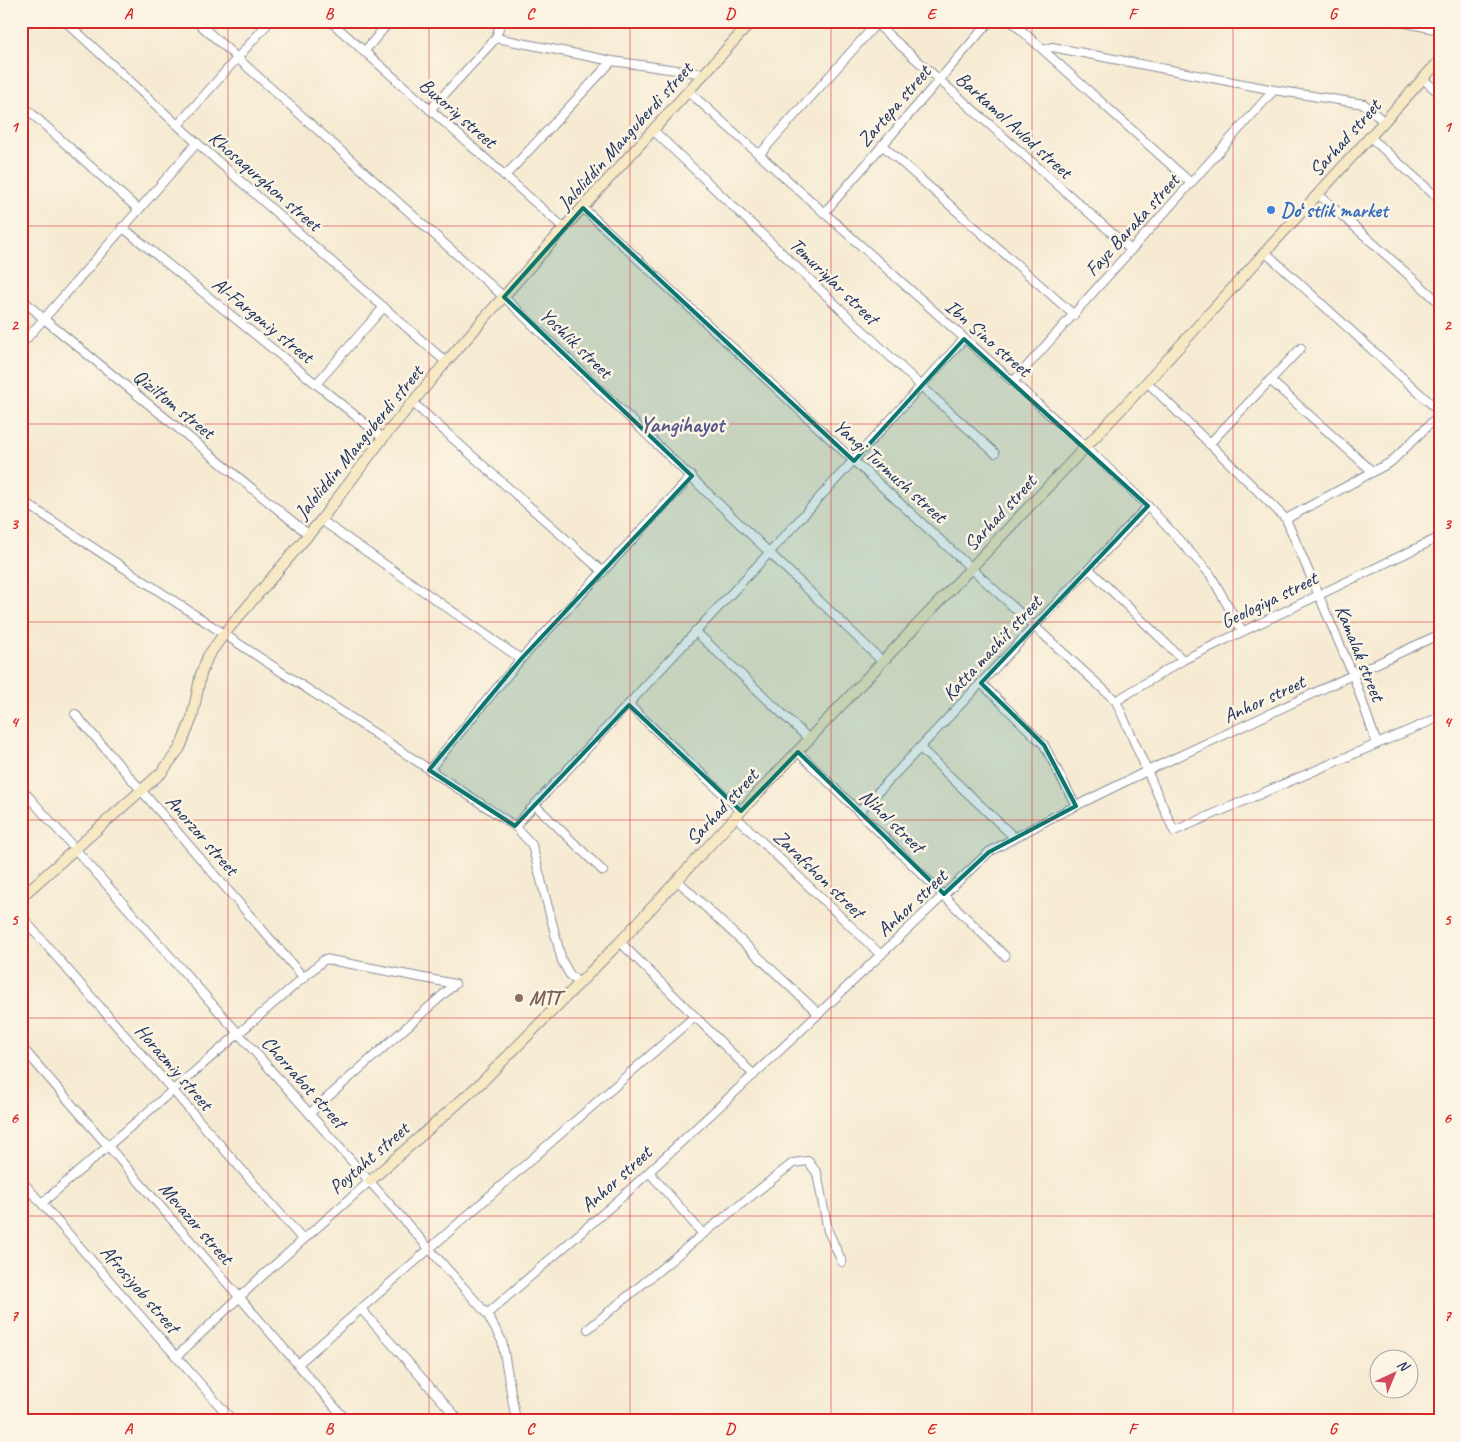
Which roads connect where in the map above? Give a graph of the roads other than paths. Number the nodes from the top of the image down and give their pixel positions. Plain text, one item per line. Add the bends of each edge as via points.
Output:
1 (65, 21) edge
2 (196, 21) edge
3 (270, 21) edge
4 (330, 21) edge
5 (390, 21) edge
6 (501, 21) edge
7 (752, 21) edge
8 (990, 21) edge
9 (1011, 21) edge
10 (1396, 21) edge
11 (874, 23) edge
12 (1440, 30) edge
13 (496, 38) junction
14 (1044, 50) junction
15 (364, 52) junction
16 (237, 57) junction
17 (1440, 60) edge
18 (612, 61) junction
19 (705, 74) junction
20 (938, 79) junction
21 (1423, 79) junction
22 (1274, 90) junction
23 (688, 91) junction
24 (1440, 94) edge
25 (21, 104) edge
26 (430, 110) junction
27 (1384, 122) junction
28 (178, 125) junction
29 (653, 130) junction
30 (1370, 137) junction
31 (197, 143) junction
32 (882, 145) junction
33 (759, 155) junction
34 (505, 176) junction
35 (1191, 183) junction
36 (1318, 194) junction
37 (1440, 200) edge
38 (583, 208) junction
39 (138, 209) junction
40 (824, 213) junction
41 (122, 227) junction
42 (564, 228) junction
43 (1130, 250) junction
44 (1265, 252) junction
45 (504, 297) junction
46 (21, 298) edge
47 (1440, 303) edge
48 (384, 307) junction
49 (1074, 315) junction
50 (44, 319) junction
51 (964, 339) junction
52 (21, 345) edge
53 (1300, 348) dead end
54 (446, 362) junction
55 (1270, 380) junction
56 (1013, 382) junction
57 (1147, 382) junction
58 (316, 384) junction
59 (921, 386) junction
60 (413, 403) junction
61 (1440, 413) edge
62 (383, 438) junction
63 (1209, 444) junction
64 (1086, 447) junction
65 (995, 453) dead end
66 (854, 461) junction
67 (1373, 472) junction
68 (692, 476) junction
69 (21, 500) edge
70 (1148, 506) junction
71 (1286, 519) junction
72 (321, 520) junction
73 (308, 534) junction
74 (1440, 537) edge
75 (770, 553) junction
76 (972, 568) junction
77 (1088, 569) junction
78 (603, 572) junction
79 (1318, 594) junction
80 (1036, 626) junction
81 (695, 631) junction
82 (1242, 631) junction
83 (224, 634) junction
84 (1440, 634) edge
85 (521, 659) junction
86 (1183, 660) junction
87 (883, 662) junction
88 (1353, 675) junction
89 (981, 684) junction
90 (1116, 701) junction
91 (629, 705) junction
92 (75, 714) dead end
93 (1440, 717) edge
94 (810, 740) junction
95 (1377, 744) junction
96 (920, 748) junction
97 (798, 752) junction
98 (429, 770) junction
99 (1147, 771) junction
100 (21, 788) edge
101 (141, 790) junction
102 (535, 804) junction
103 (1076, 806) junction
104 (859, 812) junction
105 (738, 814) junction
106 (514, 826) junction
107 (1015, 838) junction
108 (76, 848) junction
109 (603, 871) dead end
110 (677, 880) junction
111 (944, 894) junction
112 (21, 897) edge
113 (21, 916) edge
114 (620, 942) junction
115 (881, 955) junction
116 (1005, 956) dead end
117 (304, 978) junction
118 (580, 984) junction
119 (819, 1014) junction
120 (695, 1016) junction
121 (239, 1033) junction
122 (21, 1046) edge
123 (754, 1075) junction
124 (172, 1089) junction
125 (310, 1113) junction
126 (107, 1145) junction
127 (649, 1172) junction
128 (21, 1180) edge
129 (370, 1180) junction
130 (42, 1203) junction
131 (703, 1234) junction
132 (303, 1240) junction
133 (430, 1249) junction
134 (842, 1262) dead end
135 (239, 1298) junction
136 (361, 1309) junction
137 (487, 1314) junction
138 (588, 1329) dead end
139 (177, 1356) junction
140 (298, 1364) junction
141 (233, 1421) edge
142 (347, 1421) edge
143 (460, 1421) edge
144 (516, 1421) edge

1 - 28 street, Khosaqurghon street
2 - 16 street, Yoshlik street
3 - 16 street
4 - 15 street, Buxoriy street
5 - 15 street
6 - 13 street
7 - 19 street, Jaloliddin Manguberdi street
8 - 20 street, Zartepa street
9 - 14 street
10 - 12 street
11 - 20 street, Barkamol Avlod street
11 - 33 street, Barkamol Avlod street
13 - 18 street
13 - 26 street
14 - 22 street via 1052,47
14 - 35 street
15 - 26 street, Buxoriy street
16 - 28 street
16 - 45 street, Yoshlik street
17 - 21 street, Sarhad street
18 - 19 street
18 - 34 street
19 - 23 street, Jaloliddin Manguberdi street
20 - 32 street, Zartepa street
20 - 43 street, Barkamol Avlod street
21 - 24 street
21 - 27 street, Sarhad street
22 - 27 street via 1364,104
22 - 35 street, Fayz Baraka street
23 - 29 street, Jaloliddin Manguberdi street
23 - 33 street, Ibn Sino street
25 - 39 street
26 - 34 street, Buxoriy street
27 - 30 street, Sarhad street
28 - 31 street, Khosaqurghon street
29 - 38 street, Jaloliddin Manguberdi street
29 - 59 street, Temuriylar street
30 - 36 street, Sarhad street
30 - 37 street
31 - 39 street
31 - 48 street, Khosaqurghon street
32 - 40 street, Zartepa street
32 - 49 street
33 - 40 street, Ibn Sino street
34 - 42 street, Buxoriy street
35 - 43 street, Fayz Baraka street
36 - 44 street, Sarhad street
36 - 47 street
38 - 42 street, Jaloliddin Manguberdi street
38 - 66 street, Yangi Turmush street
39 - 41 street
40 - 51 street, Ibn Sino street
41 - 50 street
41 - 58 street, Al-Fargoniy street
42 - 45 street, Jaloliddin Manguberdi street
43 - 49 street, Fayz Baraka street
44 - 57 street, Sarhad street
44 - 61 street
45 - 54 street, Jaloliddin Manguberdi street
45 - 68 street, Yoshlik street
46 - 50 street, Qiziltom street
48 - 54 street, Khosaqurghon street
48 - 58 street
49 - 56 street, Fayz Baraka street
50 - 52 street
50 - 73 street, Qiziltom street
51 - 56 street, Ibn Sino street
51 - 59 street
53 - 55 street
54 - 60 street, Jaloliddin Manguberdi street
55 - 63 street
55 - 67 street
56 - 64 street, Ibn Sino street
57 - 63 street, Kamalak street
57 - 64 street, Sarhad street
58 - 62 street, Al-Fargoniy street
59 - 65 street, Temuriylar street
59 - 66 street
60 - 62 street, Jaloliddin Manguberdi street
60 - 78 street
61 - 67 street via 1391,462
62 - 72 street, Jaloliddin Manguberdi street
63 - 71 street, Kamalak street
64 - 70 street, Ibn Sino street
64 - 76 street, Sarhad street
66 - 75 street
66 - 76 street, Yangi Turmush street
67 - 71 street
68 - 75 street, Yoshlik street
68 - 78 street
69 - 83 street
70 - 77 street, Katta machit street
70 - 82 street, Ibn Sino street via 1210,574
71 - 79 street, Kamalak street
72 - 73 street, Jaloliddin Manguberdi street
72 - 85 street
73 - 83 street, Jaloliddin Manguberdi street
74 - 79 street, Geologiya street
75 - 81 street
75 - 87 street, Yoshlik street
76 - 80 street, Yangi Turmush street
76 - 87 street, Sarhad street
77 - 80 street, Katta machit street
77 - 86 street
78 - 85 street
79 - 82 street, Geologiya street
79 - 88 street, Kamalak street
80 - 89 street, Katta machit street
80 - 90 street, Yangi Turmush street
81 - 91 street
81 - 94 street
82 - 86 street, Geologiya street
83 - 98 street
83 - 101 street, Jaloliddin Manguberdi street via 208,656 201,674 192,718 180,748 162,772
84 - 88 street, Anhor street
85 - 98 street
86 - 90 street, Geologiya street
87 - 94 street, Sarhad street
88 - 95 street, Kamalak street
88 - 99 street, Anhor street
89 - 96 street, Katta machit street
89 - 103 street via 1044,745
90 - 99 street, Yangi Turmush street
91 - 102 street
91 - 105 street, Zarafshon street
92 - 101 street, Anorzor street
93 - 95 street
94 - 97 street, Sarhad street
95 - 99 street, Yangi Turmush street via 1174,831
96 - 104 street, Katta machit street
96 - 107 street
97 - 104 street, Nihol street
97 - 105 street, Sarhad street
98 - 106 street
99 - 103 street, Anhor street
100 - 108 street, Chorrabot street
101 - 108 street, Jaloliddin Manguberdi street
101 - 117 street, Anorzor street
102 - 106 street
102 - 109 street
103 - 107 street, Anhor street
104 - 111 street, Nihol street
105 - 110 street, Sarhad street
105 - 115 street, Zarafshon street
106 - 118 street via 532,845 562,961
107 - 111 street, Anhor street via 989,852
108 - 112 street, Jaloliddin Manguberdi street
108 - 121 street, Chorrabot street
110 - 114 street, Sarhad street
110 - 119 street
111 - 115 street, Anhor street
111 - 116 street, Nihol street
113 - 124 street, Horazmiy street
114 - 118 street, Sarhad street
114 - 120 street
115 - 119 street, Anhor street
117 - 121 street
117 - 125 street via 325,959 455,984
118 - 129 street, Poytaht street via 482,1082
119 - 123 street, Anhor street
120 - 123 street
120 - 133 street
121 - 124 street
121 - 125 street, Chorrabot street
122 - 126 street, Mevazor street
123 - 127 street, Anhor street
124 - 126 street
124 - 132 street, Horazmiy street
125 - 129 street, Chorrabot street
126 - 130 street
126 - 135 street, Mevazor street
127 - 131 street
127 - 137 street, Anhor street
128 - 130 street, Afrosiyob street
129 - 132 street, Poytaht street
129 - 133 street, Chorrabot street
130 - 139 street, Afrosiyob street
131 - 134 street via 793,1163 808,1161 817,1173 828,1231
131 - 138 street
132 - 135 street, Poytaht street
133 - 136 street
133 - 137 street, Chorrabot street
135 - 139 street, Poytaht street
135 - 140 street, Mevazor street
136 - 140 street
136 - 143 street
137 - 144 street, Chorrabot street via 502,1341
139 - 141 street, Afrosiyob street
140 - 142 street, Mevazor street

